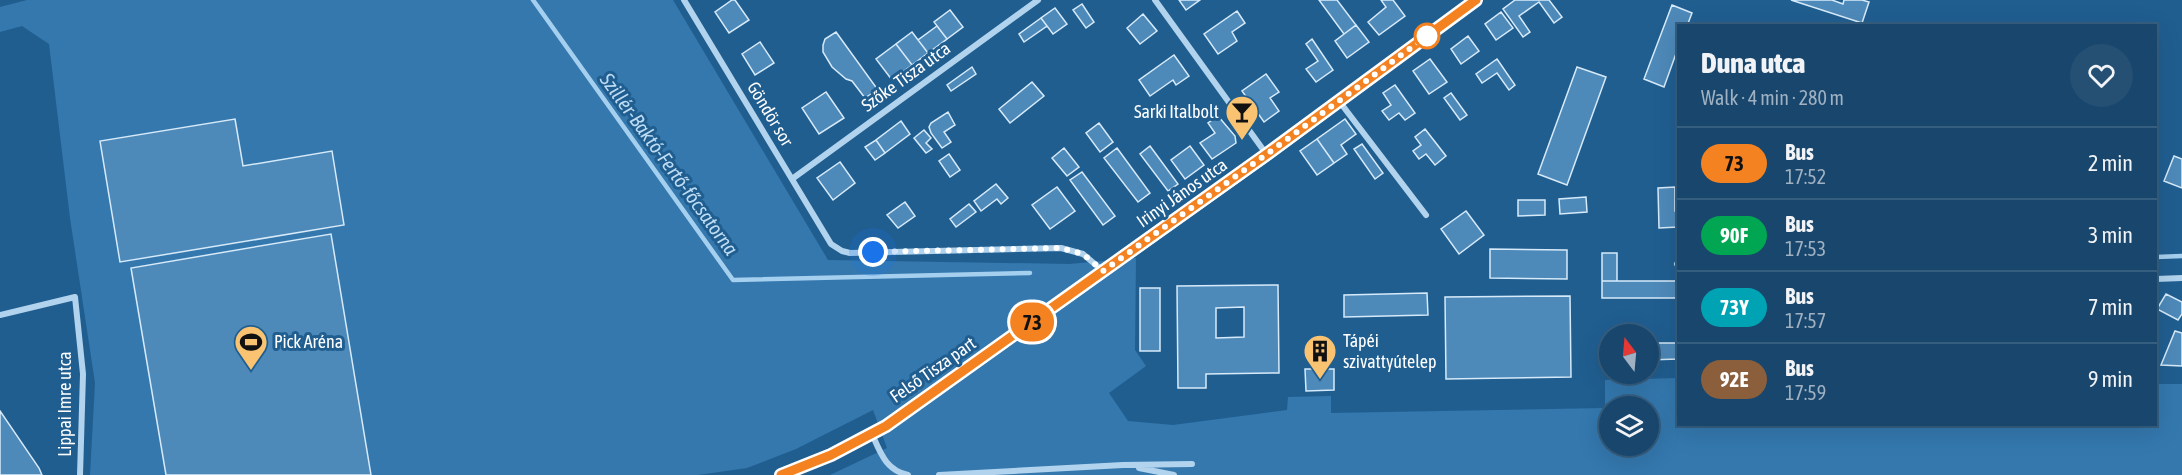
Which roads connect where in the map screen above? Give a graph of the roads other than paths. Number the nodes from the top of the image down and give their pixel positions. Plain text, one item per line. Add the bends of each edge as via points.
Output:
1 (684, 0) edge
2 (1038, 0) edge
3 (1155, 0) edge
4 (1476, 0) edge
5 (1339, 101) junction
6 (1267, 154) junction
7 (792, 179) junction
8 (1426, 215) dead end
9 (1100, 273) junction
10 (2182, 278) edge
11 (2157, 279) edge
12 (0, 315) edge
13 (872, 434) junction
14 (1123, 465) junction
15 (1192, 465) dead end
16 (80, 475) edge
17 (781, 475) edge
18 (908, 475) edge
19 (939, 475) edge
20 (1174, 475) edge

1 - 7 street, Göndör sor
2 - 7 street, Szőke Tisza utca
3 - 6 street
4 - 5 main road, Irinyi János utca
5 - 6 main road, Irinyi János utca
5 - 8 street
6 - 9 main road, Irinyi János utca
7 - 9 street, Göndör sor via 831,244 842,251 1061,248 1083,254
9 - 13 main road, Felső Tisza part
10 - 11 street
12 - 16 street, Lippai Imre utca via 75,297 83,374
13 - 17 main road, Felső Tisza part
13 - 18 street via 886,465
14 - 15 street
14 - 19 street
14 - 20 street

